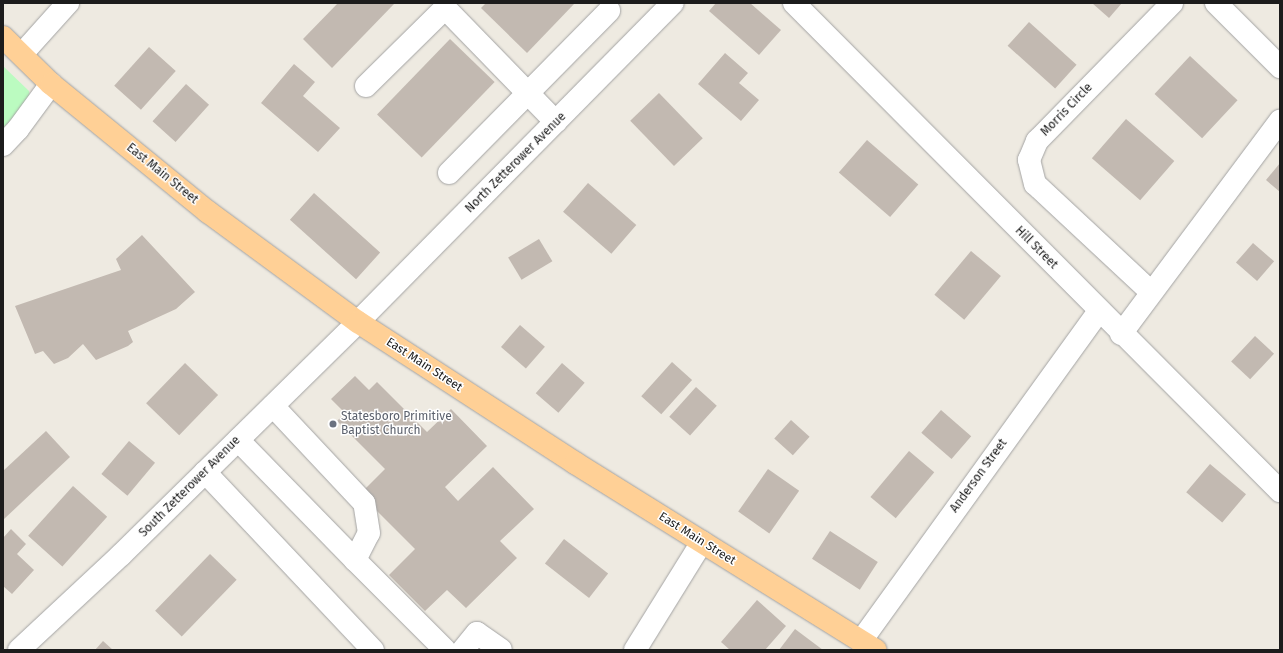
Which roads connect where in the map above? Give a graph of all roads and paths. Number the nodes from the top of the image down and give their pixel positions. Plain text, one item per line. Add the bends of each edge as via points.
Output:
1 (68, 3) edge
2 (673, 3) edge
3 (794, 3) edge
4 (1172, 3) edge
5 (1216, 3) edge
6 (448, 5) edge
7 (609, 11) dead end
8 (3, 37) edge
9 (22, 54) junction
10 (1280, 67) edge
11 (52, 84) junction
12 (366, 86) dead end
13 (529, 93) junction
14 (1280, 121) edge
15 (556, 122) junction
16 (3, 145) edge
17 (449, 173) dead end
18 (1151, 292) junction
19 (1099, 311) junction
20 (358, 322) junction
21 (1121, 334) junction
22 (273, 406) junction
23 (238, 440) junction
24 (205, 472) junction
25 (1280, 491) edge
26 (702, 542) junction
27 (355, 560) junction
28 (868, 646) edge
29 (20, 650) edge
30 (373, 650) edge
31 (445, 650) edge
32 (463, 650) edge
33 (501, 650) edge
34 (635, 650) edge

1 - 9 street
2 - 15 street, North Zetterower Avenue
3 - 19 street, Hill Street
4 - 18 street, Morris Circle via 1037,141 1029,160 1035,184
5 - 10 street
6 - 12 street
6 - 13 street
7 - 13 street
8 - 9 main road, East Main Street
9 - 11 main road, East Main Street
11 - 16 street via 18,130
11 - 20 main road, East Main Street via 208,212
13 - 15 street
13 - 17 street
14 - 18 street
15 - 20 street, North Zetterower Avenue
18 - 21 street
19 - 21 street, Hill Street
19 - 28 street, Anderson Street
20 - 22 street, South Zetterower Avenue
20 - 26 main road, East Main Street
21 - 25 street, Hill Street
22 - 23 street, South Zetterower Avenue
22 - 27 street via 364,503 369,533
23 - 24 street, South Zetterower Avenue
23 - 27 street
24 - 29 street, South Zetterower Avenue
24 - 30 street
26 - 28 main road, East Main Street
26 - 34 street
27 - 31 street
32 - 33 street via 477,633

